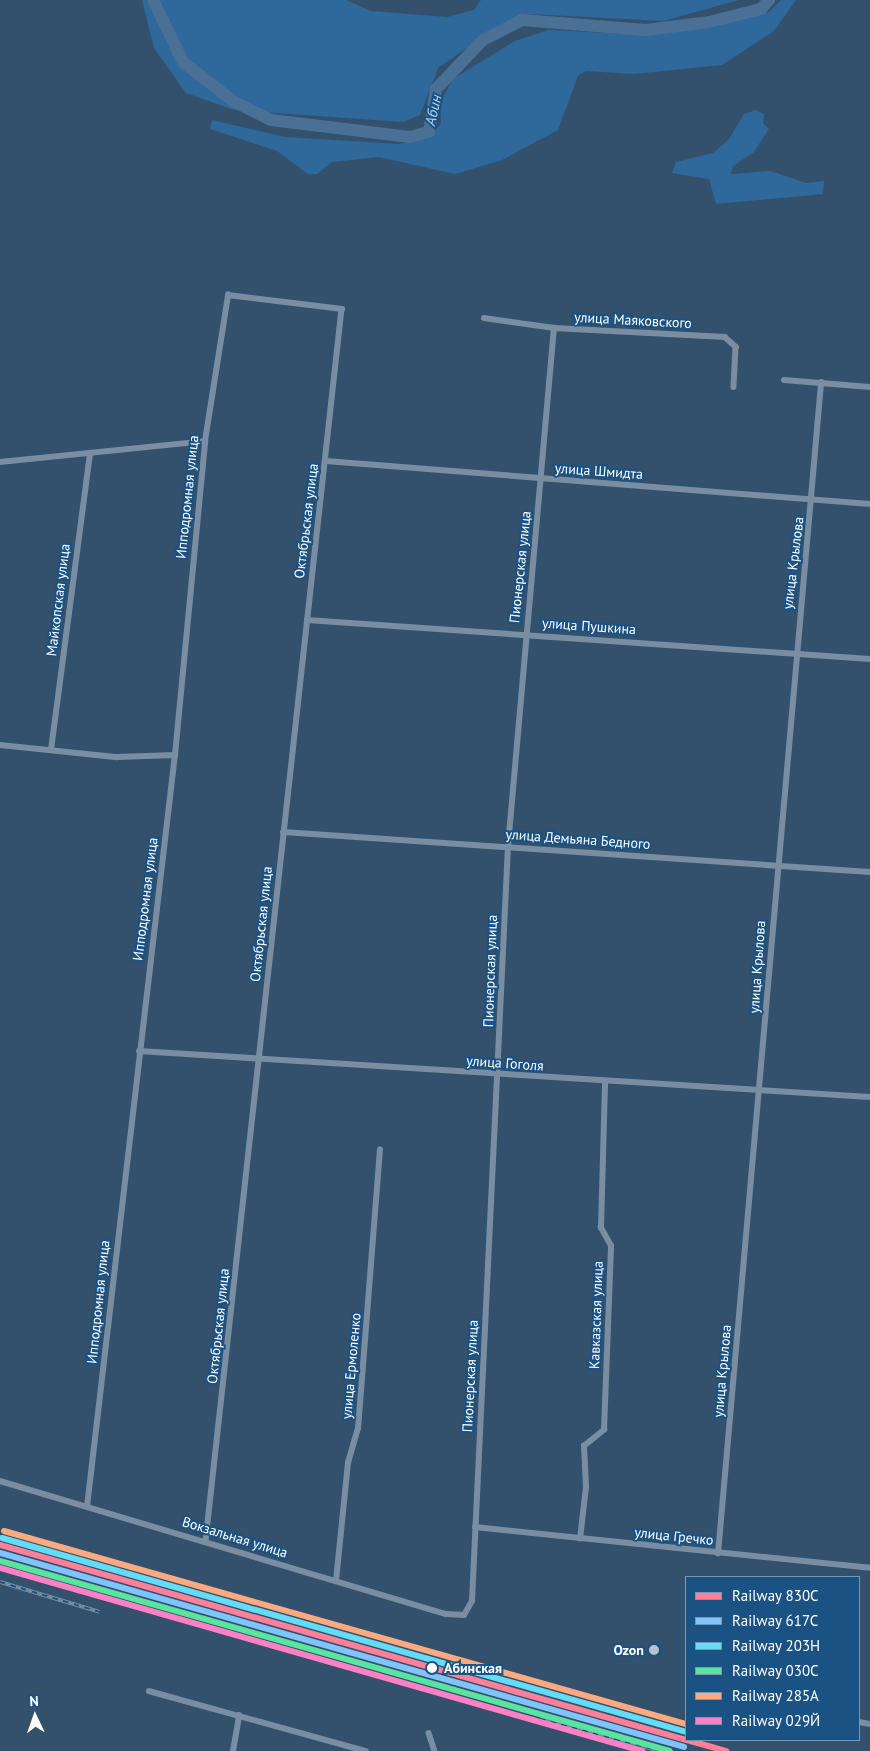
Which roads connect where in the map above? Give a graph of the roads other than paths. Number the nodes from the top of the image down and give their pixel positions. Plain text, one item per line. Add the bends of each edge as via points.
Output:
1 (342, 309) joint
2 (484, 318) dead end
3 (554, 328) junction
4 (784, 380) dead end
5 (821, 383) junction
6 (734, 387) dead end
7 (870, 387) edge
8 (205, 441) junction
9 (90, 454) junction
10 (326, 461) junction
11 (0, 462) edge
12 (542, 480) junction
13 (813, 500) junction
14 (870, 504) edge
15 (306, 620) junction
16 (526, 634) junction
17 (795, 652) junction
18 (870, 660) edge
19 (0, 745) edge
20 (51, 750) junction
21 (175, 755) junction
22 (283, 832) junction
23 (508, 846) junction
24 (777, 866) junction
25 (870, 872) edge
26 (139, 1051) junction
27 (260, 1057) junction
28 (498, 1075) junction
29 (605, 1083) junction
30 (760, 1090) junction
31 (870, 1097) edge
32 (380, 1150) dead end
33 (0, 1481) edge
34 (87, 1507) junction
35 (475, 1527) junction
36 (580, 1539) junction
37 (206, 1541) junction
38 (718, 1554) junction
39 (870, 1568) edge
40 (336, 1582) junction
41 (464, 1615) joint
42 (150, 1691) dead end
43 (239, 1716) junction
44 (429, 1734) dead end
45 (233, 1751) edge
46 (366, 1751) edge
47 (435, 1751) edge

1 - 8 street, Ипподромная улица via 228,295
1 - 10 street, Октябрьская улица
2 - 3 street, улица Маяковского
3 - 6 street, улица Маяковского via 725,337 736,346
3 - 12 street, Пионерская улица
4 - 5 street
5 - 7 street
5 - 13 street, улица Крылова
8 - 9 street
8 - 21 street, Ипподромная улица
9 - 11 street
9 - 20 street, Майкопская улица
10 - 12 street, улица Шмидта
10 - 15 street, Октябрьская улица
12 - 13 street, улица Шмидта
12 - 16 street, Пионерская улица
13 - 14 street, улица Шмидта
13 - 17 street, улица Крылова
15 - 16 street, улица Пушкина
15 - 22 street, Октябрьская улица
16 - 17 street, улица Пушкина
16 - 23 street, Пионерская улица
17 - 18 street, улица Пушкина
17 - 24 street, улица Крылова
19 - 20 street
20 - 21 street via 117,757
21 - 26 street, Ипподромная улица
22 - 23 street, улица Демьяна Бедного
22 - 27 street, Октябрьская улица
23 - 24 street, улица Демьяна Бедного
23 - 28 street, Пионерская улица
24 - 25 street, улица Демьяна Бедного
24 - 30 street, улица Крылова
26 - 27 street, улица Гоголя
26 - 34 street, Ипподромная улица
27 - 28 street, улица Гоголя
27 - 37 street, Октябрьская улица
28 - 29 street, улица Гоголя
28 - 35 street, Пионерская улица
29 - 30 street, улица Гоголя
29 - 36 street, Кавказская улица via 601,1228 611,1246 604,1430 584,1446 586,1487
30 - 31 street, улица Гоголя
30 - 38 street, улица Крылова
32 - 40 street, улица Ермоленко via 358,1429 348,1463
33 - 34 street, Вокзальная улица
34 - 37 street, Вокзальная улица
35 - 36 street, улица Гречко
35 - 41 street, Пионерская улица via 472,1602
36 - 38 street, улица Гречко
37 - 40 street, Вокзальная улица
38 - 39 street, улица Гречко
40 - 41 street, Вокзальная улица via 447,1614
42 - 43 street
43 - 45 street
43 - 46 street
44 - 47 street

